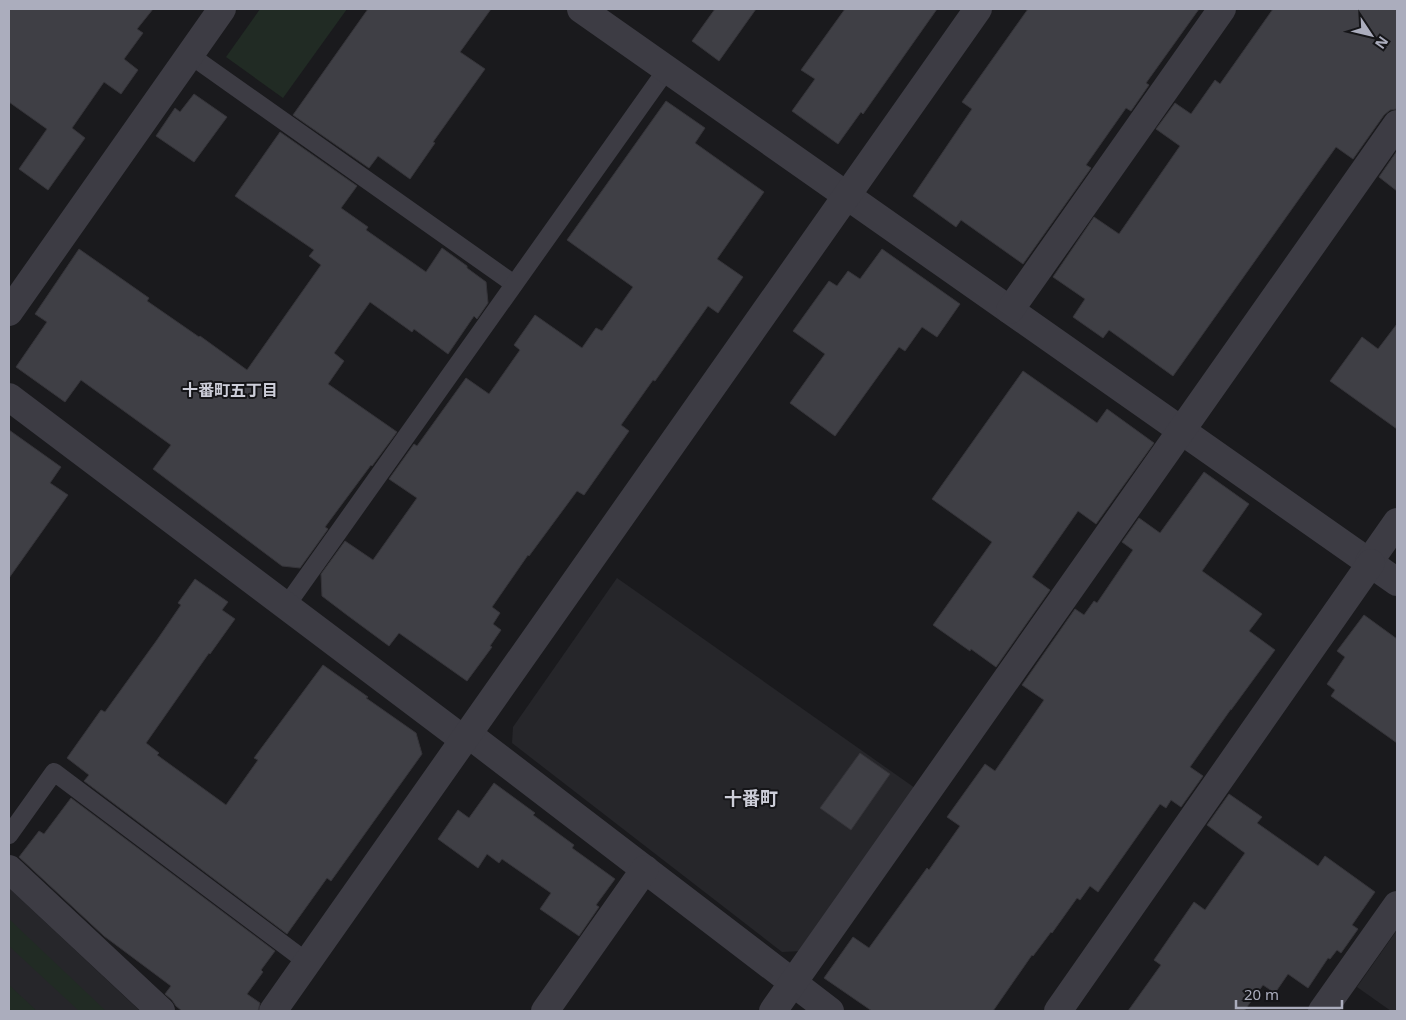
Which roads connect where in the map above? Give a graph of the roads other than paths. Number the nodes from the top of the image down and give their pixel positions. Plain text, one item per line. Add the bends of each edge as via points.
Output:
1 (222, 9) edge
2 (581, 9) edge
3 (978, 9) edge
4 (1222, 9) edge
5 (190, 55) junction
6 (667, 68) junction
7 (1397, 124) edge
8 (847, 195) junction
9 (514, 284) junction
10 (1010, 310) junction
11 (9, 312) edge
12 (9, 398) edge
13 (1181, 430) junction
14 (1397, 522) edge
15 (1370, 563) junction
16 (1397, 582) edge
17 (286, 606) junction
18 (466, 737) junction
19 (9, 835) edge
20 (9, 869) edge
21 (645, 869) junction
22 (1397, 905) edge
23 (307, 962) junction
24 (793, 983) junction
25 (161, 1011) edge
26 (273, 1011) edge
27 (544, 1011) edge
28 (773, 1011) edge
29 (830, 1011) edge
30 (1058, 1011) edge
31 (1322, 1011) edge

1 - 5 street
2 - 6 street
3 - 8 street
4 - 10 street
5 - 9 lane
5 - 11 street
6 - 8 street
6 - 9 lane
7 - 13 street
8 - 10 street
8 - 18 street
9 - 17 lane
10 - 13 street
12 - 17 street
13 - 15 street
13 - 24 street
14 - 15 street
15 - 16 street
15 - 30 street
17 - 18 street
18 - 21 street
18 - 23 street
19 - 23 lane via 54,772
20 - 25 street
21 - 24 street
21 - 27 street
22 - 31 street
23 - 26 street
24 - 28 street
24 - 29 street

